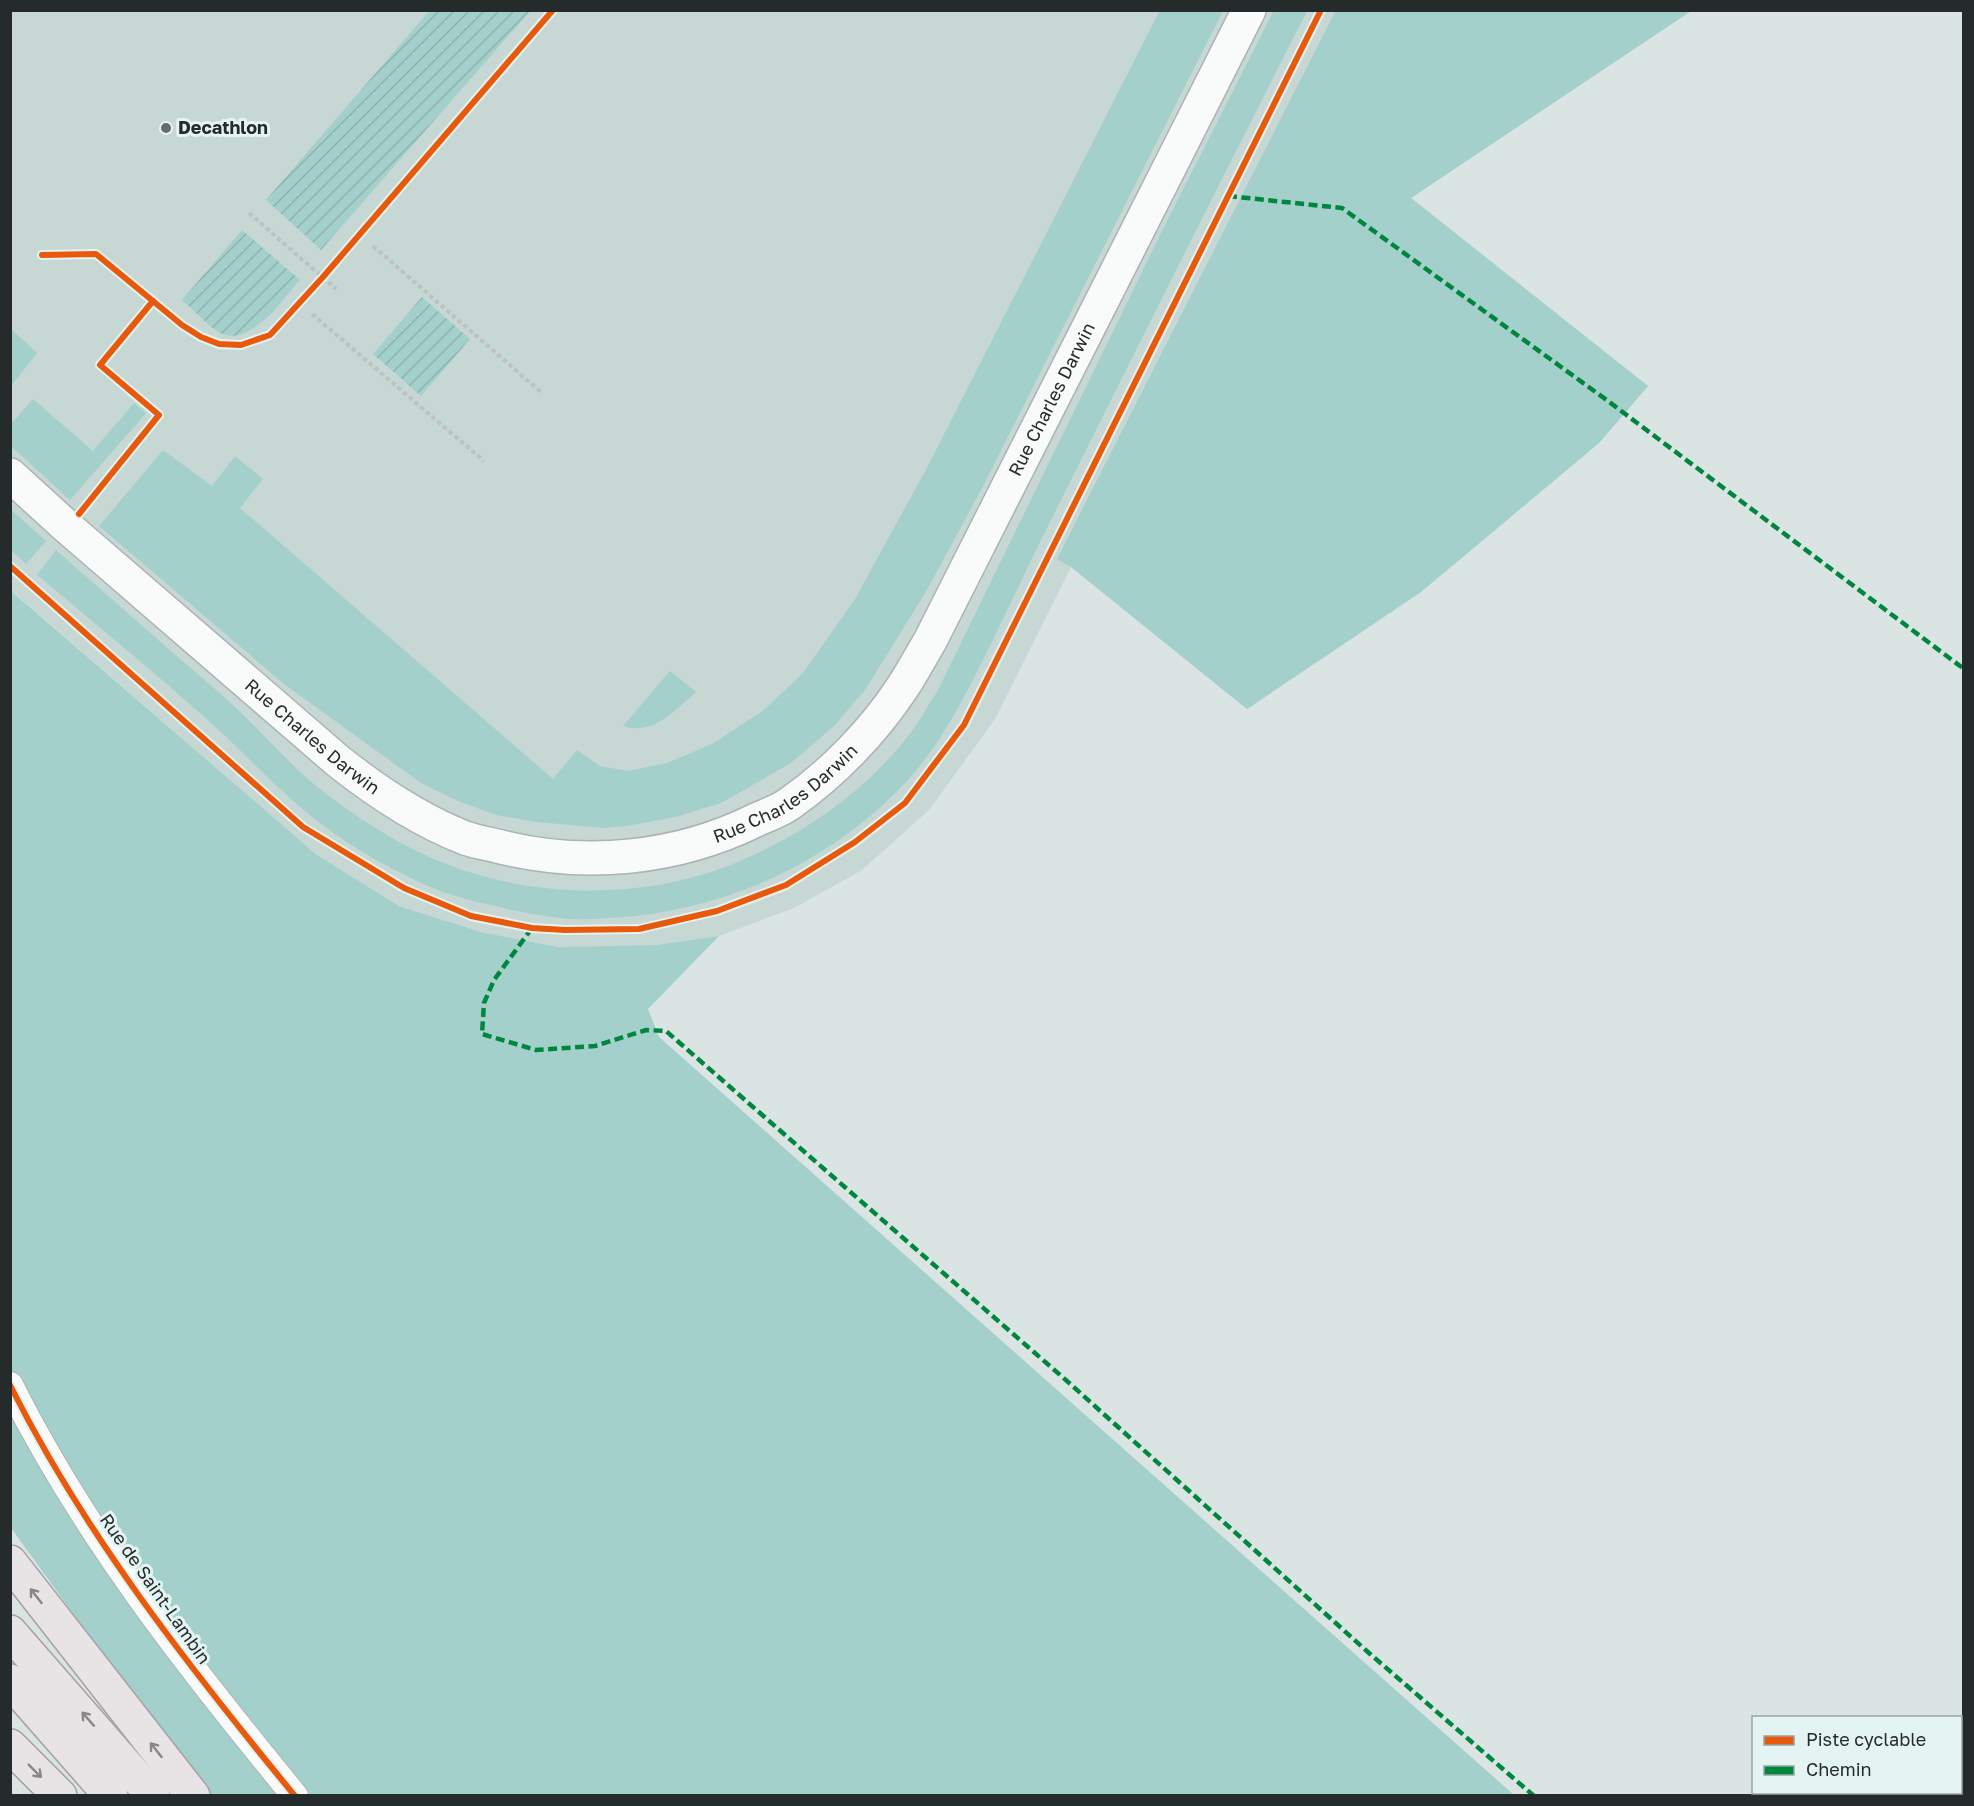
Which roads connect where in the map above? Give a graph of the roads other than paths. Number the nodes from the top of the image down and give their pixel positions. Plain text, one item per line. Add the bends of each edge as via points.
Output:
1 (1249, 10) edge
2 (10, 475) edge
3 (10, 1385) edge
4 (10, 1562) edge
5 (10, 1632) edge
6 (10, 1681) edge
7 (10, 1746) edge
8 (60, 1796) edge
9 (111, 1796) edge
10 (153, 1796) edge
11 (193, 1796) edge
12 (295, 1796) edge

1 - 2 street, Rue Charles Darwin via 930,641 902,688 873,727 829,771 788,805 743,827 654,854 591,858 526,853 467,838 419,816 372,788 338,761
3 - 12 lane, Rue de Saint-Lambin via 70,1494 140,1598
11 -> 4 main road
10 -> 5 main road
6 - 9 main road
7 -> 8 main road

